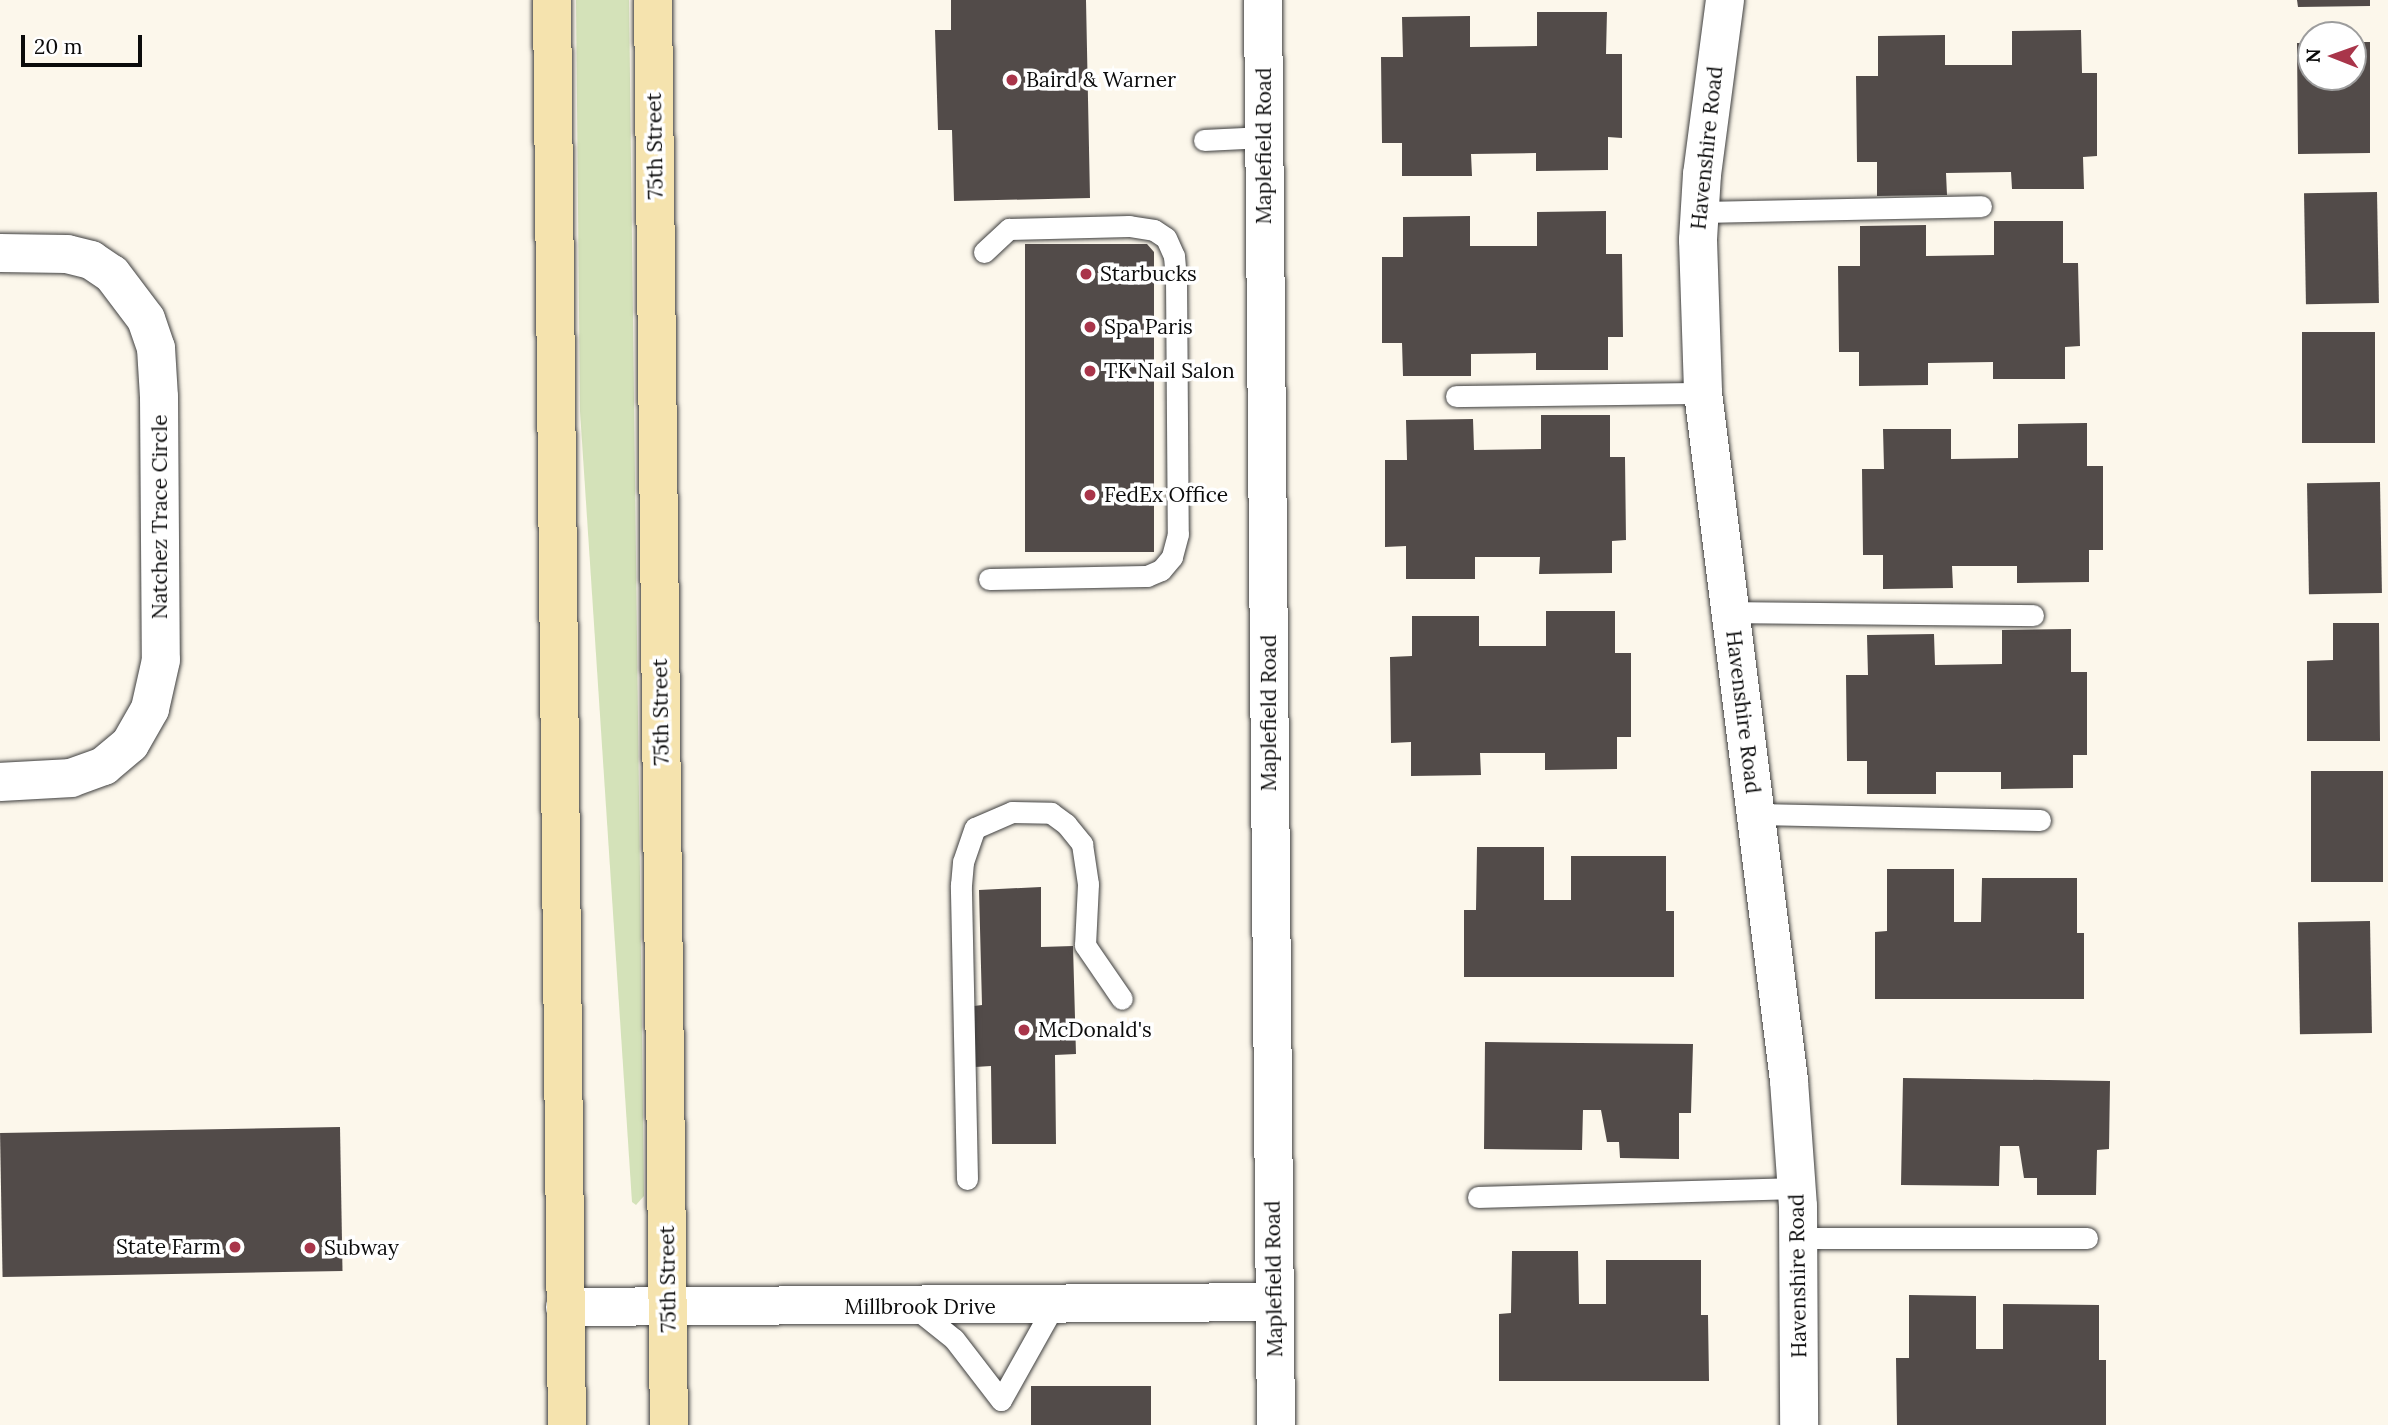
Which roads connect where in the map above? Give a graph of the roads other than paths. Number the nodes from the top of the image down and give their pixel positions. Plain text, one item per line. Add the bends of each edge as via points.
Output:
1 (552, 0) edge
2 (653, 0) edge
3 (1263, 0) edge
4 (1726, 0) edge
5 (1264, 137) junction
6 (1204, 140) dead end
7 (1981, 206) dead end
8 (1700, 212) junction
9 (984, 252) dead end
10 (0, 253) edge
11 (1703, 393) junction
12 (1457, 397) dead end
13 (989, 579) dead end
14 (1731, 611) junction
15 (2033, 615) dead end
16 (0, 782) edge
17 (1756, 814) junction
18 (2040, 820) dead end
19 (1122, 999) dead end
20 (967, 1179) dead end
21 (1797, 1188) junction
22 (1478, 1197) dead end
23 (1798, 1238) junction
24 (2087, 1238) dead end
25 (1275, 1302) junction
26 (1055, 1305) junction
27 (565, 1307) junction
28 (668, 1307) junction
29 (914, 1307) junction
30 (566, 1425) edge
31 (669, 1425) edge
32 (1276, 1425) edge
33 (1799, 1425) edge

1 - 27 main road
2 - 28 main road, 75th Street
3 - 5 street, Maplefield Road
4 - 8 street, Havenshire Road
5 - 6 lane
5 - 25 street, Maplefield Road
7 - 8 lane
8 - 11 street, Havenshire Road
9 - 13 lane via 1009,229 1129,226 1154,230 1166,238 1176,278 1178,534 1172,557 1161,570 1147,576
10 - 16 street, Natchez Trace Circle via 67,254 91,260 112,274 146,319 156,348 159,397 162,660 150,709 130,744 104,766 71,778
11 - 12 lane
11 - 14 street, Havenshire Road
14 - 15 lane
14 - 17 street, Havenshire Road
17 - 18 lane
17 - 21 street, Havenshire Road via 1789,1081
19 - 20 lane via 1085,945 1088,884 1082,844 1066,824 1051,813 1012,812 975,828 967,845 961,885
21 - 22 lane
21 - 23 street, Havenshire Road
23 - 24 lane
23 - 33 street, Havenshire Road
25 - 26 street, Millbrook Drive
25 - 32 street, Maplefield Road
26 - 29 street, Millbrook Drive
26 - 29 lane via 1002,1400 954,1339
27 - 28 street, Millbrook Drive
27 - 30 main road
28 - 29 street, Millbrook Drive
28 - 31 main road, 75th Street

